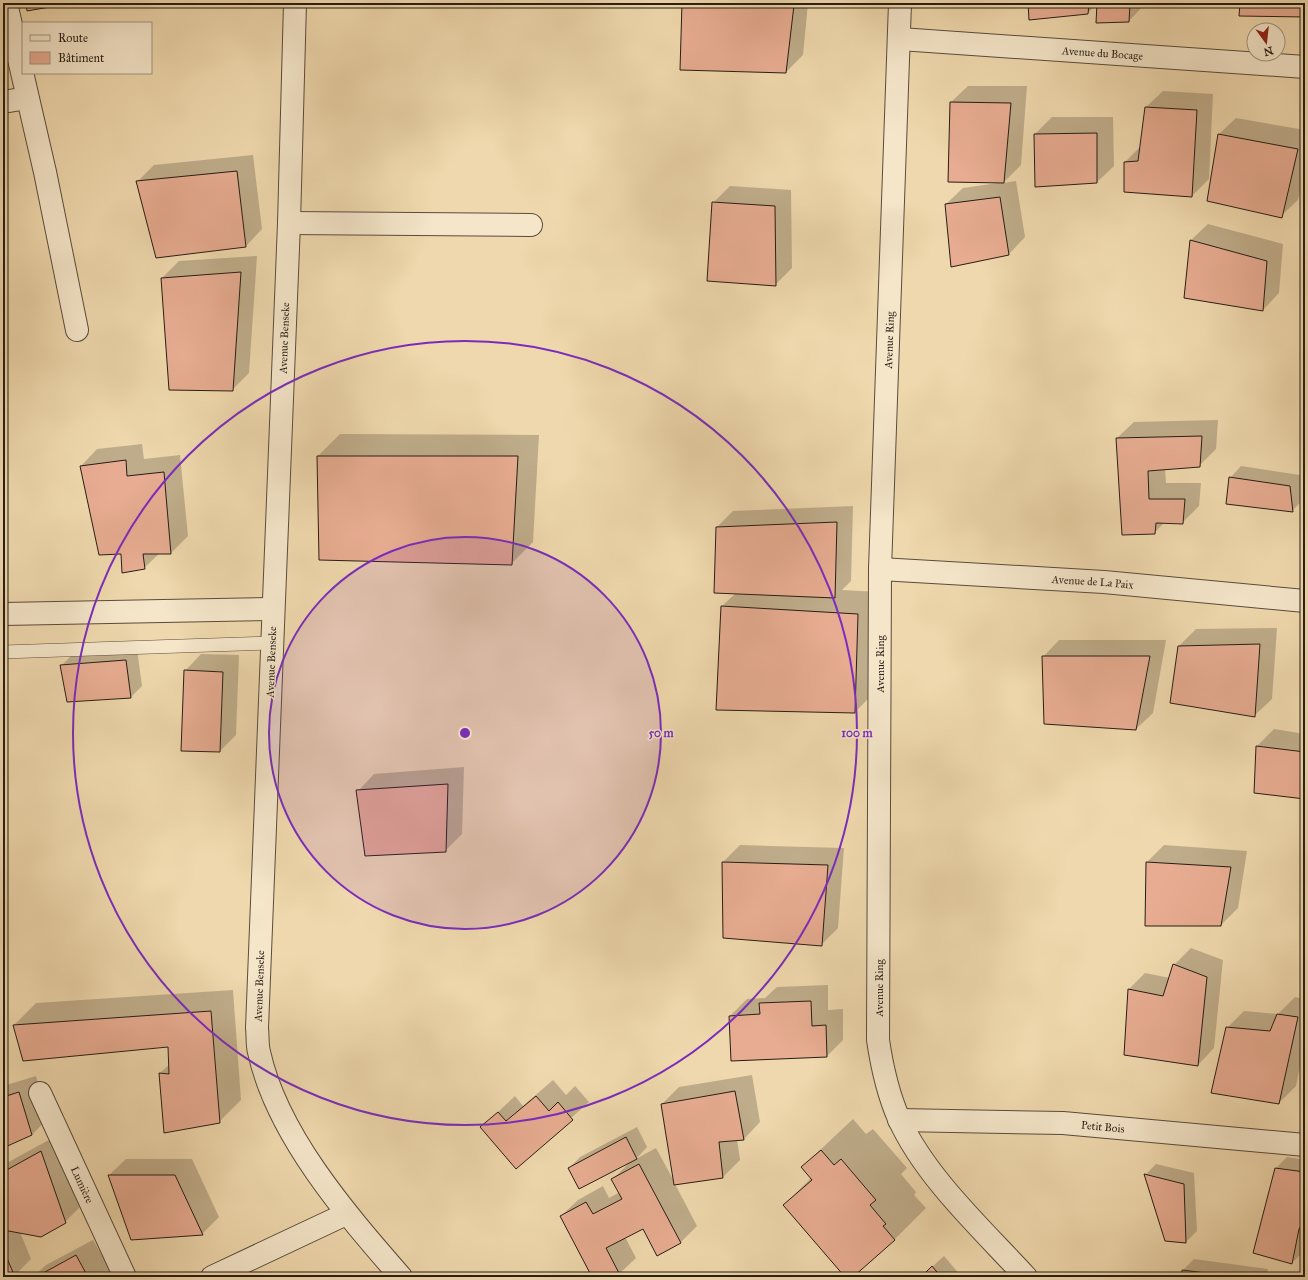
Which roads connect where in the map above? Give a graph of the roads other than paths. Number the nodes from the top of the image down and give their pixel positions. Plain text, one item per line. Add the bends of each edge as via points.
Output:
1 (6, 3) edge
2 (295, 3) edge
3 (900, 3) edge
4 (900, 39) junction
5 (1305, 67) edge
6 (27, 98) junction
7 (3, 102) edge
8 (289, 223) junction
9 (531, 225) dead end
10 (77, 330) dead end
11 (880, 570) junction
12 (1305, 601) edge
13 (273, 609) junction
14 (3, 614) edge
15 (272, 643) junction
16 (3, 652) edge
17 (40, 1092) dead end
18 (899, 1120) junction
19 (1305, 1145) edge
20 (346, 1214) junction
21 (125, 1277) edge
22 (212, 1277) edge
23 (401, 1277) edge
24 (1026, 1277) edge

1 - 6 street
2 - 8 street, Avenue Benseke
3 - 4 street, Avenue Ring
4 - 5 street, Avenue du Bocage
4 - 11 street, Avenue Ring
6 - 7 street
6 - 10 street via 45,172
8 - 9 street
8 - 13 street, Avenue Benseke
11 - 12 street, Avenue de La Paix via 1104,582
11 - 18 street, Avenue Ring via 878,1040 883,1071
13 - 14 street
13 - 15 street, Avenue Benseke
15 - 16 lane
15 - 20 street, Avenue Benseke via 257,1028 259,1051 266,1079 286,1123
17 - 21 street, Lumière
18 - 19 street, Petit Bois via 1064,1123
18 - 24 street, Avenue Ring via 939,1182
20 - 22 street
20 - 23 street, Avenue Benseke

